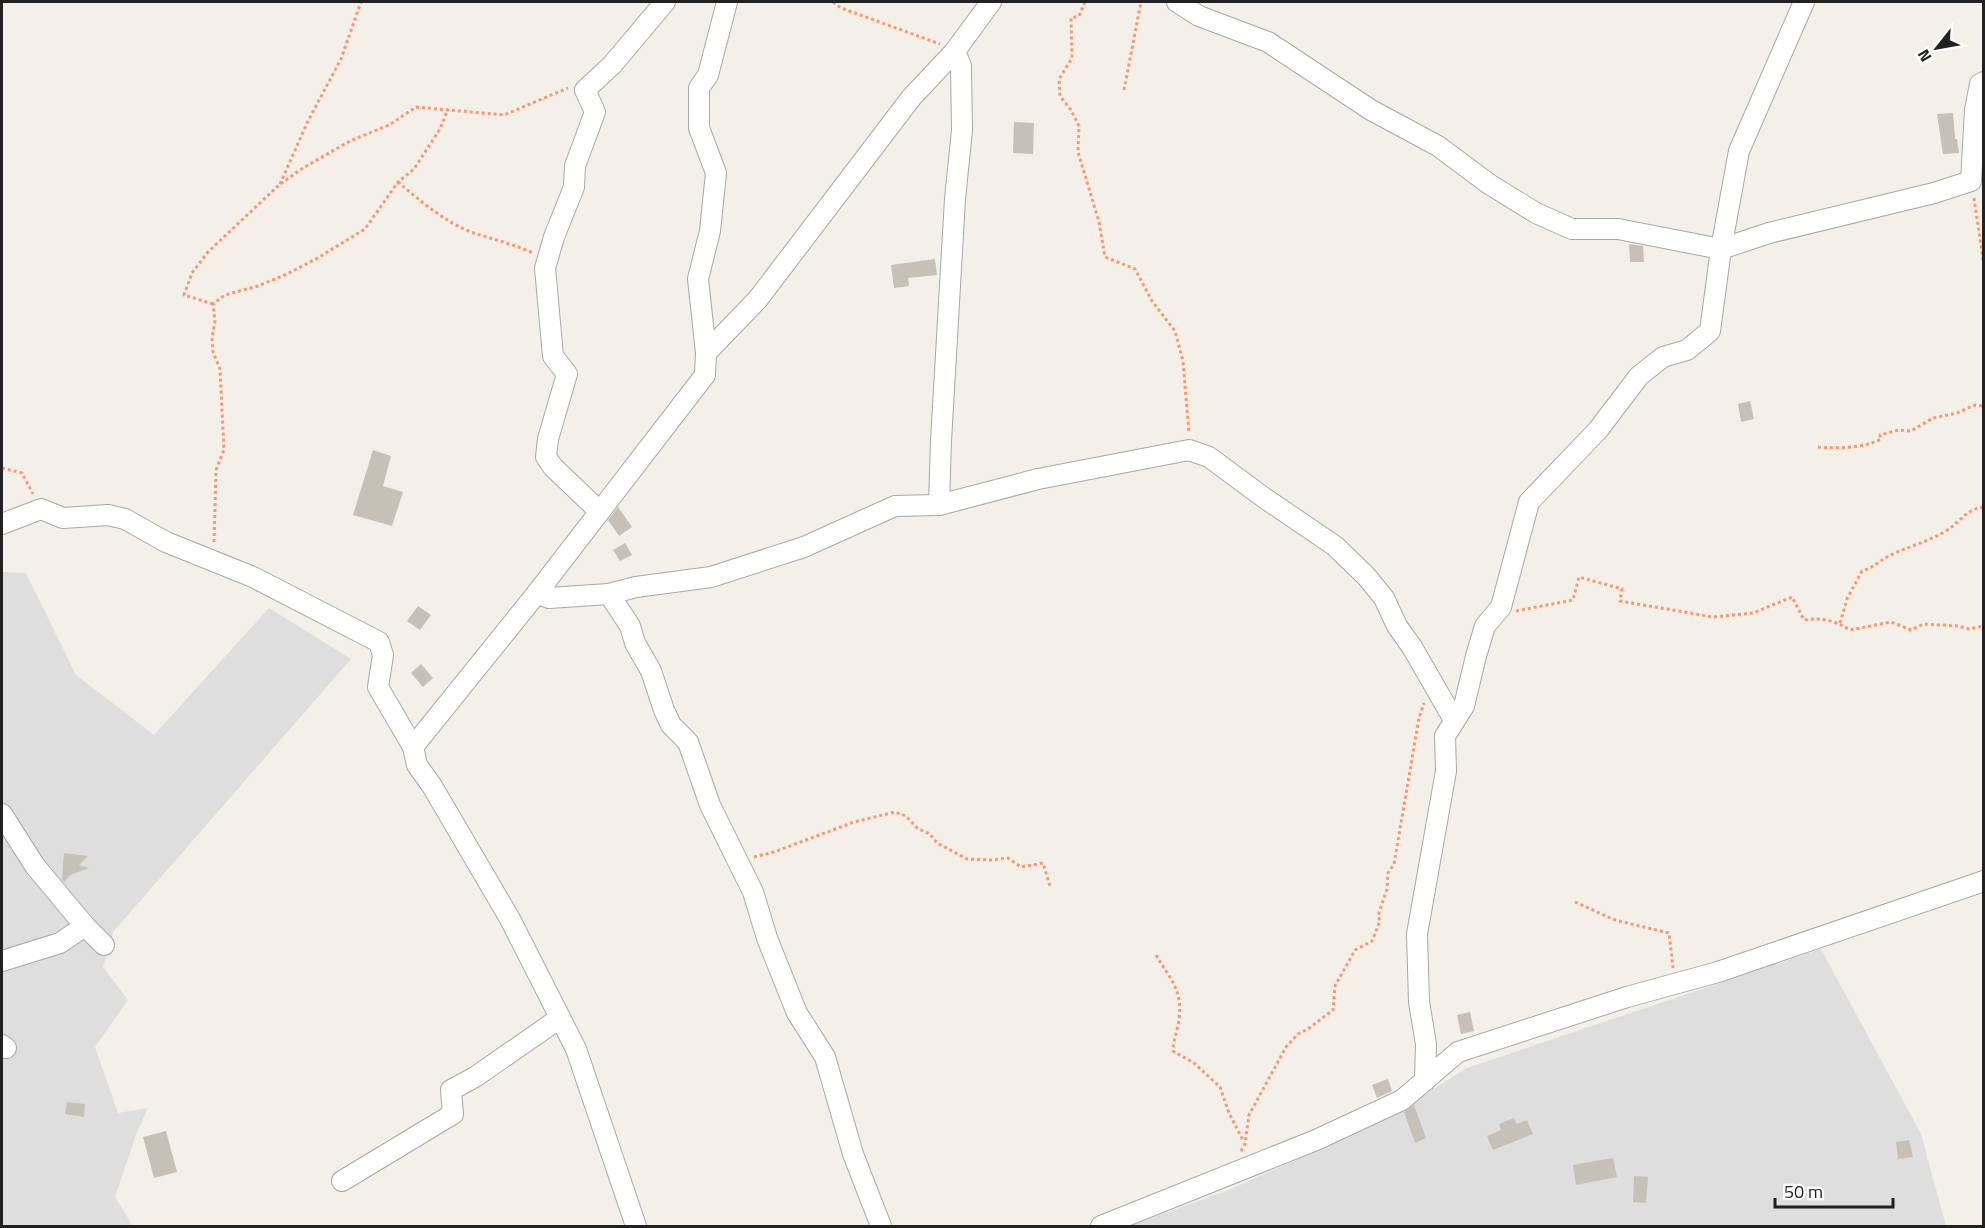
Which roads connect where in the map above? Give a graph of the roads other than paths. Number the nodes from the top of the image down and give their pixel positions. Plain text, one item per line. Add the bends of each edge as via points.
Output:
1 (665, 2) edge
2 (727, 2) edge
3 (991, 2) edge
4 (1177, 2) edge
5 (1804, 2) edge
6 (956, 51) junction
7 (1983, 81) edge
8 (1721, 249) junction
9 (706, 353) junction
10 (939, 505) junction
11 (599, 511) junction
12 (2, 524) edge
13 (537, 593) junction
14 (609, 594) junction
15 (1454, 720) junction
16 (413, 747) junction
17 (2, 814) edge
18 (1983, 881) edge
19 (85, 926) junction
20 (104, 945) dead end
21 (2, 960) edge
22 (560, 1018) junction
23 (1425, 1081) junction
24 (342, 1181) dead end
25 (636, 1227) edge
26 (881, 1227) edge
27 (1101, 1227) edge

1 - 11 street via 585,90 595,112 545,268 553,356 567,374 546,457
2 - 9 street via 708,75 699,88 699,128 716,173 710,231 698,279
3 - 6 street
4 - 8 street via 1199,16 1268,42 1371,110 1438,146 1536,213 1572,229 1618,229
5 - 8 street via 1739,151
6 - 9 street via 911,98 758,299
6 - 10 street via 961,66 962,130
7 - 8 street via 1975,110 1971,181 1768,233
8 - 15 street via 1710,331 1687,350 1663,357 1639,376 1598,430 1529,502 1501,607 1485,626 1464,706
9 - 11 street via 705,375
10 - 14 street via 895,506 804,547 711,577
10 - 15 street via 1038,479 1189,450 1209,457 1335,546 1366,576 1384,598
11 - 13 street
12 - 16 street via 40,509 63,518 108,515 125,519 166,542 253,577 379,642 383,655 378,687
13 - 14 street via 549,598
13 - 16 street
14 - 26 street via 651,670 671,725 687,742 710,805 753,892 797,1013 825,1057 853,1155
15 - 23 street via 1445,736 1446,771 1417,934 1419,1002 1426,1044
16 - 22 street via 417,765 510,919
17 - 19 street via 35,867
18 - 23 street via 1718,972 1458,1052
19 - 20 street
19 - 21 street via 60,943
22 - 24 street via 451,1090 453,1114
22 - 25 street via 576,1049
23 - 27 street via 1402,1100 1316,1140

